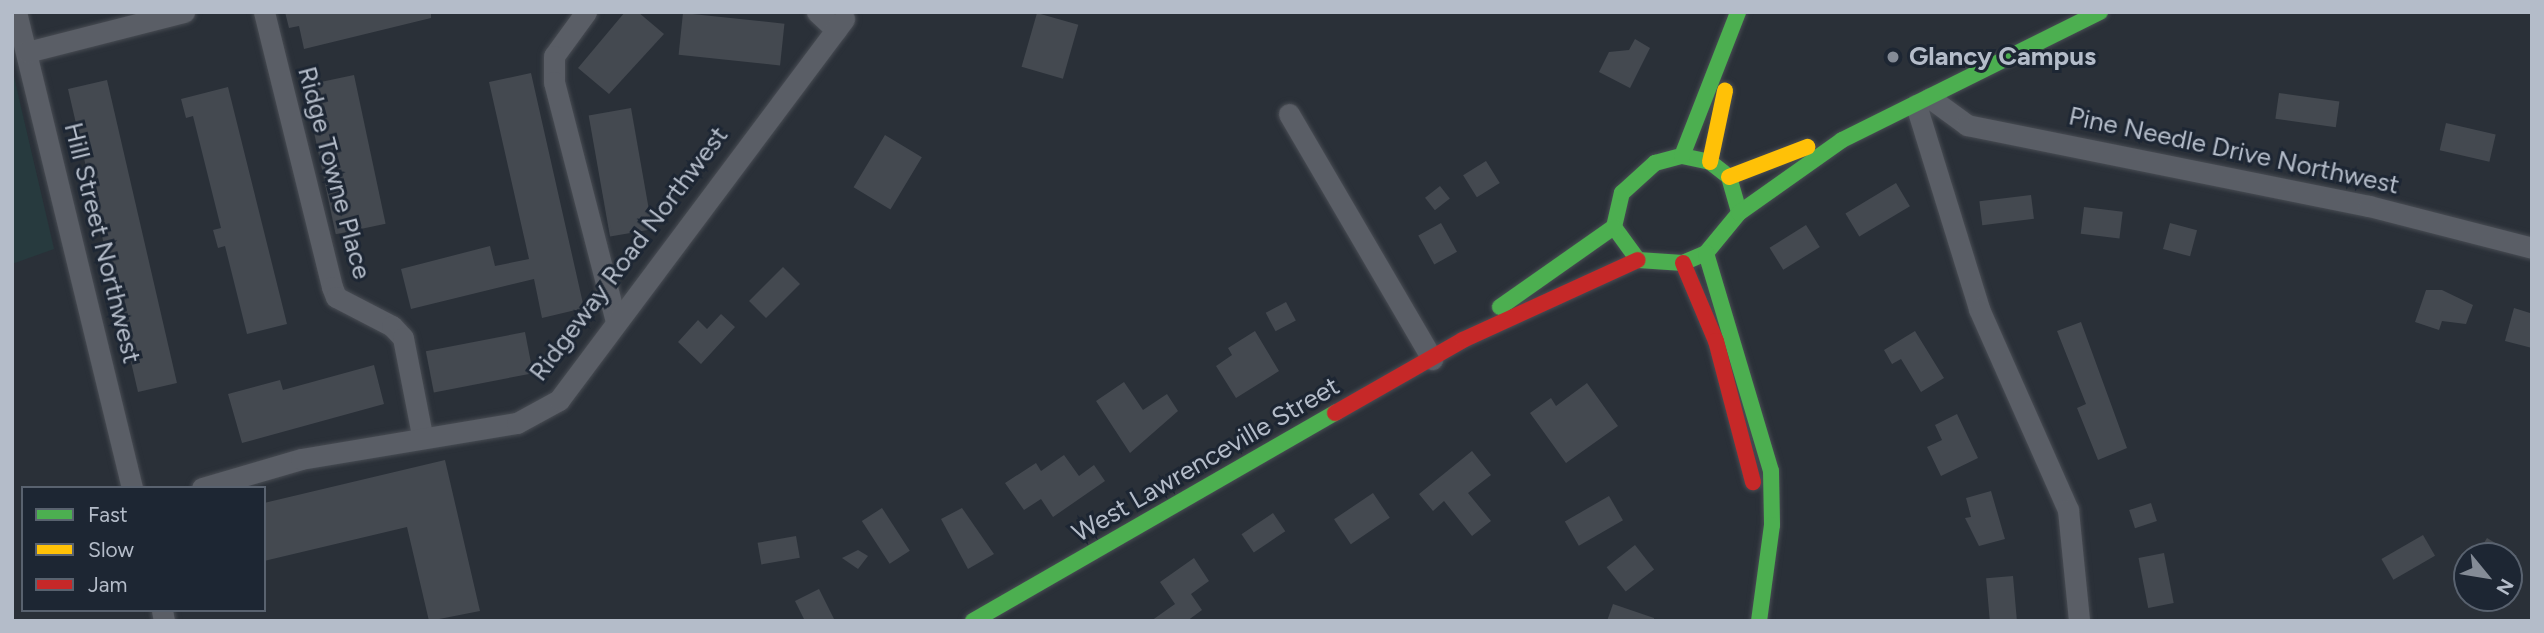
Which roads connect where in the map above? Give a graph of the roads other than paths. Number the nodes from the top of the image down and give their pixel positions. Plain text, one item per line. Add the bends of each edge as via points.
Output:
1 (16, 12) edge
2 (184, 12) edge
3 (264, 12) edge
4 (586, 12) edge
5 (817, 12) edge
6 (1740, 12) edge
7 (2101, 12) edge
8 (27, 52) junction
9 (1923, 102) junction
10 (1289, 114) dead end
11 (1842, 140) junction
12 (1682, 156) junction
13 (1710, 162) junction
14 (1729, 177) junction
15 (1739, 213) junction
16 (1614, 226) junction
17 (2532, 248) edge
18 (1706, 253) junction
19 (1638, 260) junction
20 (1683, 263) junction
21 (616, 322) junction
22 (1463, 340) junction
23 (1432, 359) junction
24 (422, 435) junction
25 (132, 486) edge
26 (210, 486) edge
27 (973, 621) edge
28 (1741, 621) edge
29 (1759, 621) edge
30 (2079, 621) edge

1 - 8 street, Hill Street Northwest
2 - 8 street
3 - 24 street, Ridge Towne Place via 332,287 337,297 392,326 403,338
4 - 21 street via 558,47 554,82
5 - 21 street, Ridgeway Road Northwest via 840,24
6 - 12 street
6 - 13 street
7 - 9 street
8 - 25 street, Hill Street Northwest
9 - 11 street
9 - 17 street, Pine Needle Drive Northwest via 1967,125 2369,206
9 - 30 street via 1979,309 2068,510
10 - 23 street
11 - 14 street
11 - 15 street
12 - 13 street
12 - 16 street via 1655,163 1634,179 1622,194
13 - 14 street
14 - 15 street
15 - 18 street
16 - 19 street
16 - 22 street, West Lawrenceville Street via 1484,318
18 - 20 street
18 - 29 street via 1754,397 1771,471 1772,525
19 - 20 street
19 - 22 street, West Lawrenceville Street via 1601,272
20 - 28 street via 1716,341 1753,481
21 - 24 street, Ridgeway Road Northwest via 559,400 517,423
22 - 23 street, West Lawrenceville Street
23 - 27 street, West Lawrenceville Street
24 - 26 street, Ridgeway Road Northwest

